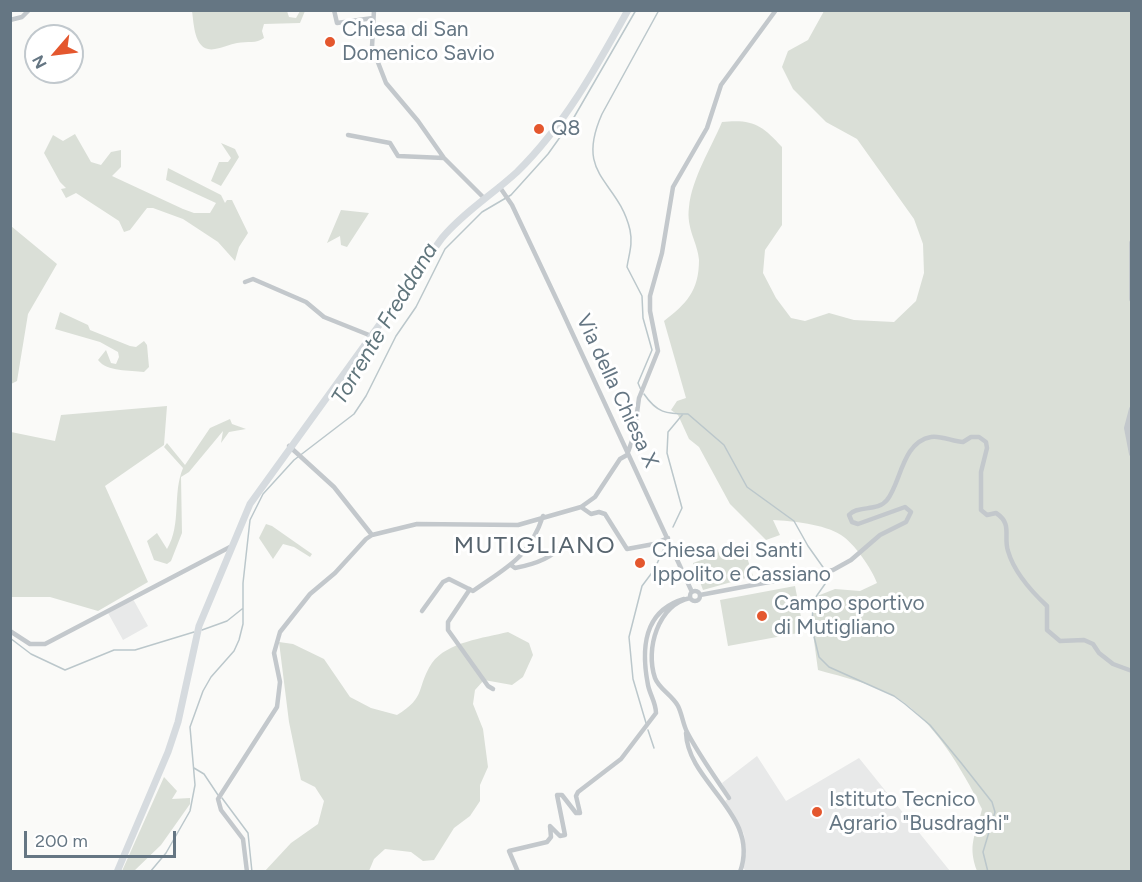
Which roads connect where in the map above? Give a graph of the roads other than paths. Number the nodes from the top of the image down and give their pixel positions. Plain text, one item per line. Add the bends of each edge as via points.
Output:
1 (29, 10) edge
2 (334, 10) edge
3 (374, 10) edge
4 (628, 10) edge
5 (776, 10) edge
6 (373, 18) junction
7 (10, 20) edge
8 (348, 135) dead end
9 (444, 158) junction
10 (501, 189) junction
11 (484, 198) junction
12 (1131, 243) edge
13 (245, 282) dead end
14 (1131, 299) edge
15 (369, 335) junction
16 (1131, 409) edge
17 (289, 446) junction
18 (1131, 454) edge
19 (627, 455) junction
20 (581, 507) junction
21 (543, 516) junction
22 (372, 535) junction
23 (668, 538) junction
24 (562, 545) dead end
25 (231, 547) junction
26 (511, 565) junction
27 (470, 589) junction
28 (691, 595) junction
29 (700, 595) junction
30 (684, 599) junction
31 (422, 611) dead end
32 (10, 631) edge
33 (1131, 671) edge
34 (493, 689) dead end
35 (686, 731) junction
36 (729, 798) dead end
37 (117, 872) edge
38 (247, 872) edge
39 (518, 872) edge
40 (740, 872) edge

1 - 7 street
2 - 6 street via 337,23
3 - 6 street
4 - 10 main road via 571,108
5 - 19 street via 721,85 707,128 673,187 650,296 658,351 640,395
6 - 9 street via 372,47 386,83
8 - 9 street via 390,143 398,156
9 - 11 street
10 - 11 main road
10 - 19 street, Via della Chiesa X via 512,205
11 - 15 main road via 442,238
12 - 14 street
13 - 15 street via 253,279 287,292 324,317
15 - 17 main road
16 - 18 street via 1127,428
17 - 22 street via 334,487
17 - 25 main road via 250,504
19 - 20 street via 620,459 595,496
19 - 23 street, Via della Chiesa X
20 - 21 street
20 - 23 street via 591,514 605,514 627,549
21 - 22 street via 510,526 417,524
21 - 26 street via 532,544
22 - 38 street via 305,599 280,632 274,653 280,682 277,707 219,796 221,810 243,839
23 - 28 street, Via della Chiesa X
24 - 26 street via 551,556 515,568
25 - 32 street via 45,644 30,644
25 - 37 main road via 196,635 178,722
26 - 27 street via 473,591
27 - 31 street via 449,579
27 - 34 street via 448,622 448,630
28 - 29 street via 697,591
28 - 29 street via 695,601
28 - 30 street
29 - 33 street via 810,576 842,566 911,516 905,507 858,524 849,515 887,500 902,464 916,446 932,436 963,442 979,437 987,448 981,472 981,510 1004,518 1010,559 1047,606 1047,630 1060,641 1084,640 1093,644 1113,664
30 - 35 street via 657,629 652,658 657,683 678,707
30 - 39 street via 659,611 645,637 647,678 656,713 621,759 578,792 580,813 562,795 557,795 565,835 560,836 550,826 551,837 547,842 509,851
35 - 36 street
35 - 40 street via 691,753 742,834 744,854

